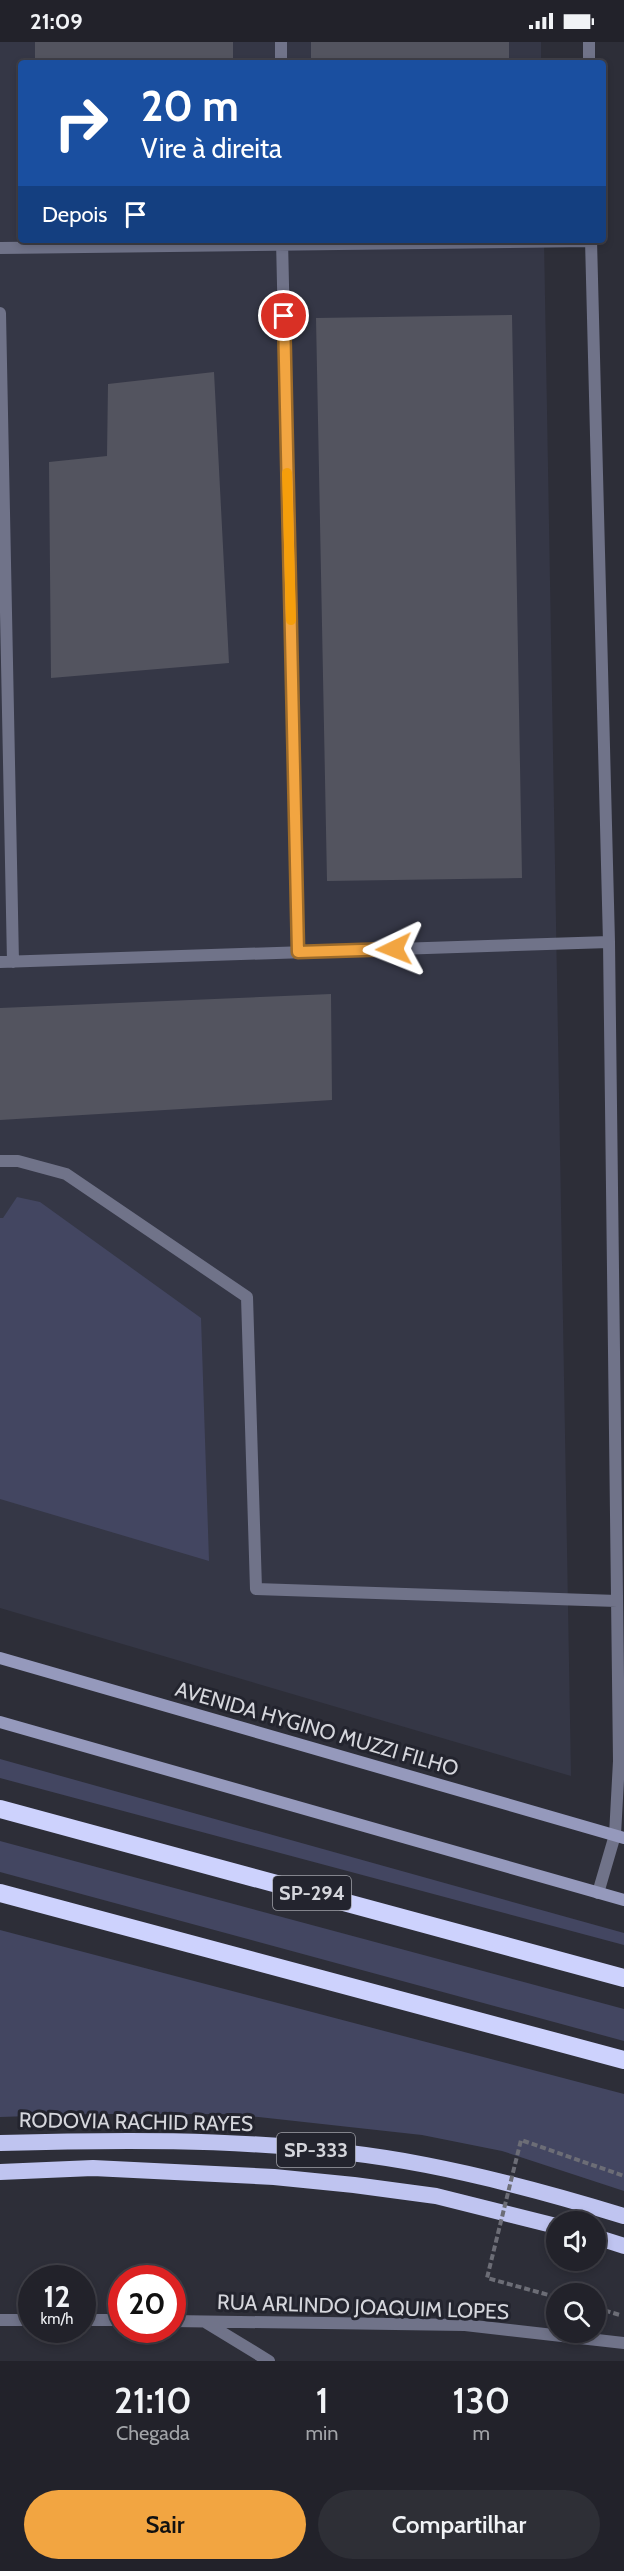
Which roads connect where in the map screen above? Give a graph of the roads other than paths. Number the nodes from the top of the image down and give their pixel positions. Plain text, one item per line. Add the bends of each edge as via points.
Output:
1 (281, 42) edge
2 (589, 42) edge
3 (281, 60) edge
4 (589, 60) edge
5 (282, 243) edge
6 (591, 243) edge
7 (0, 248) edge
8 (0, 312) edge
9 (609, 942) junction
10 (298, 952) junction
11 (6, 962) edge
12 (0, 1161) edge
13 (617, 1601) junction
14 (0, 1658) edge
15 (0, 1722) edge
16 (0, 1809) edge
17 (619, 1837) edge
18 (0, 1893) edge
19 (598, 1893) junction
20 (624, 1900) edge
21 (624, 1978) edge
22 (624, 2060) edge
23 (0, 2143) edge
24 (0, 2172) edge
25 (624, 2216) edge
26 (546, 2224) edge
27 (606, 2240) edge
28 (624, 2246) edge
29 (0, 2320) edge
30 (18, 2320) edge
31 (186, 2321) edge
32 (204, 2321) junction
33 (624, 2343) edge
34 (269, 2361) edge

1 - 3 street
2 - 4 street
5 - 7 street
5 - 10 street
6 - 9 street
8 - 11 street
9 - 10 street
9 - 13 street
10 - 11 street
12 - 13 street via 18,1161 66,1174 247,1297 256,1589
13 - 17 street
14 - 17 main road, AVENIDA HYGINO MUZZI FILHO
15 - 19 main road
16 - 21 highway, SP-294
17 - 19 street
18 - 22 highway
19 - 20 main road
23 - 25 highway, RODOVIA RACHID RAYES / SP-333 via 93,2141 323,2150 425,2164 552,2194
24 - 26 highway, SP-333 via 93,2168 354,2184 436,2196
27 - 28 highway
29 - 30 street
31 - 32 street, RUA ARLINDO JOAQUIM LOPES
32 - 33 street, RUA ARLINDO JOAQUIM LOPES via 465,2325
32 - 34 street

